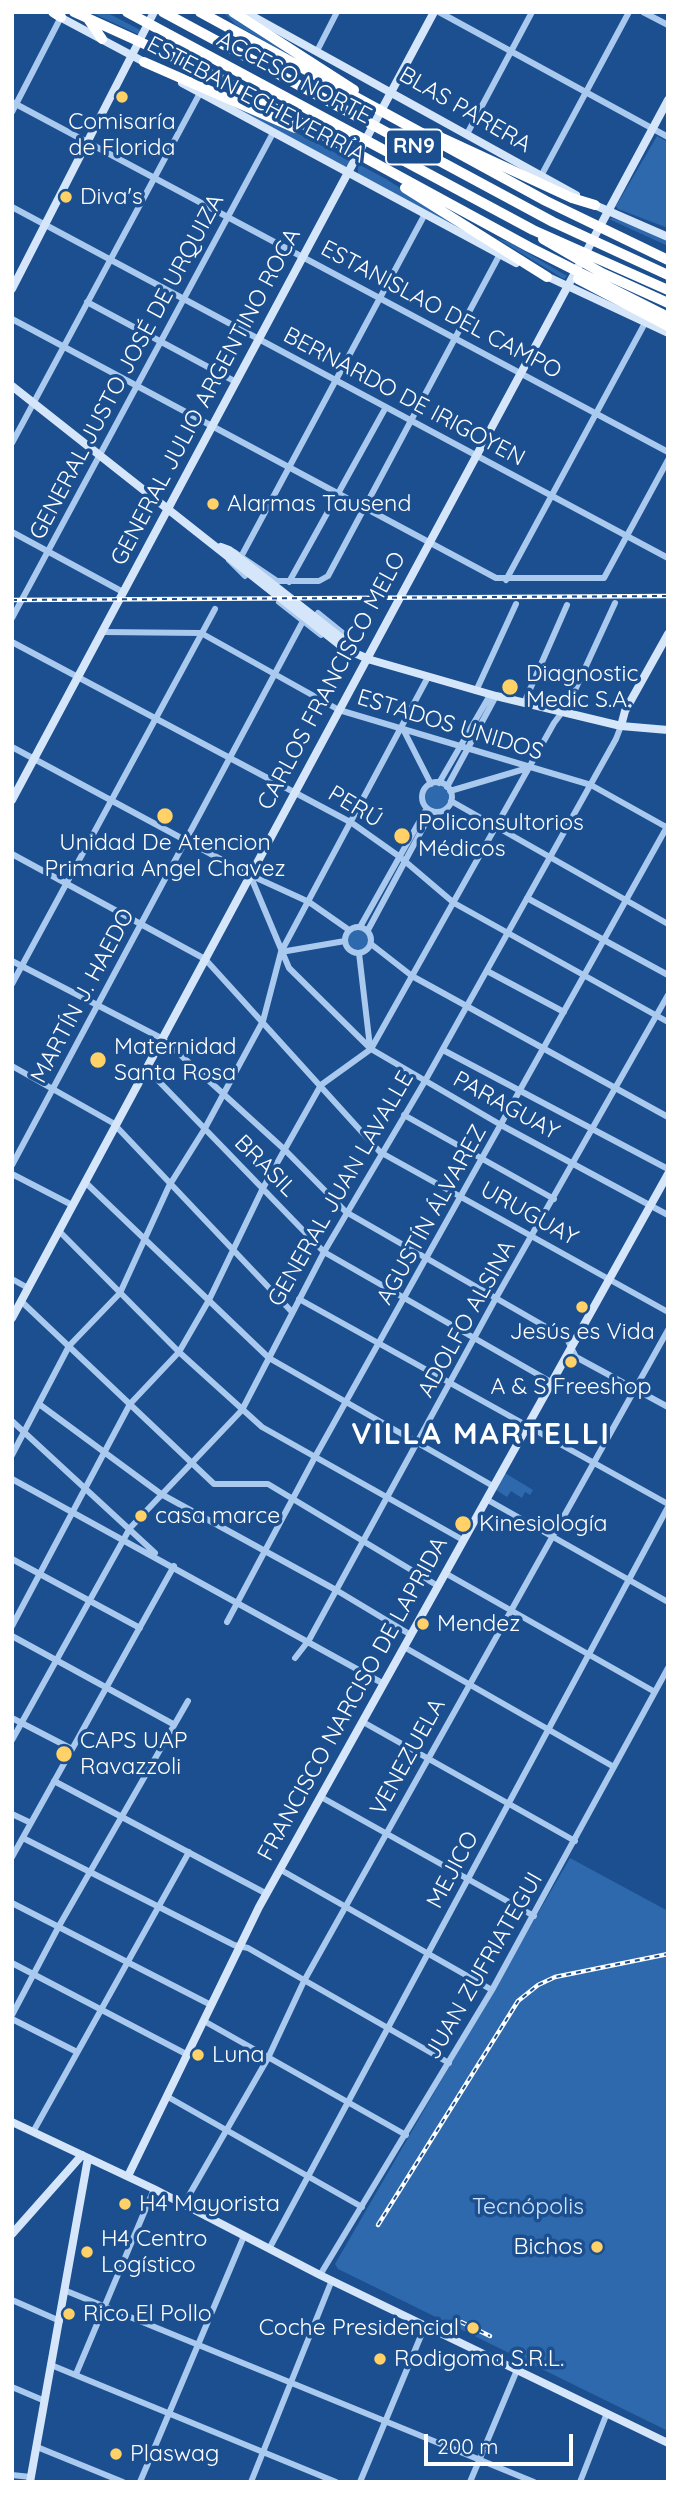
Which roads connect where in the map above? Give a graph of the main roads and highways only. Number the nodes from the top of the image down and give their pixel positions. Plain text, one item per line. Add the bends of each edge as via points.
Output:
1 (74, 12) edge
2 (84, 12) edge
3 (127, 12) edge
4 (163, 12) edge
5 (200, 12) edge
6 (233, 12) edge
7 (102, 39) road end
8 (144, 62) road end
9 (377, 110) junction
10 (393, 119) junction
11 (354, 162) junction
12 (595, 205) road end
13 (533, 230) junction
14 (529, 247) junction
15 (668, 260) edge
16 (668, 275) edge
17 (547, 277) road end
18 (668, 290) edge
19 (668, 303) edge
20 (668, 317) edge
21 (668, 326) edge

1 - 11 highway via 215,76
2 - 7 highway
3 - 13 highway, ACCESO NORTE / RN9
4 - 16 highway, ACCESO NORTE / RN9 via 552,222
5 - 9 highway
6 - 9 highway
8 - 11 highway
9 - 10 highway
10 - 12 highway
10 - 15 highway
11 - 14 highway
11 - 17 highway
13 - 18 highway, ACCESO NORTE / RN9
13 - 19 highway via 556,249
14 - 20 highway
14 - 21 highway via 603,294

